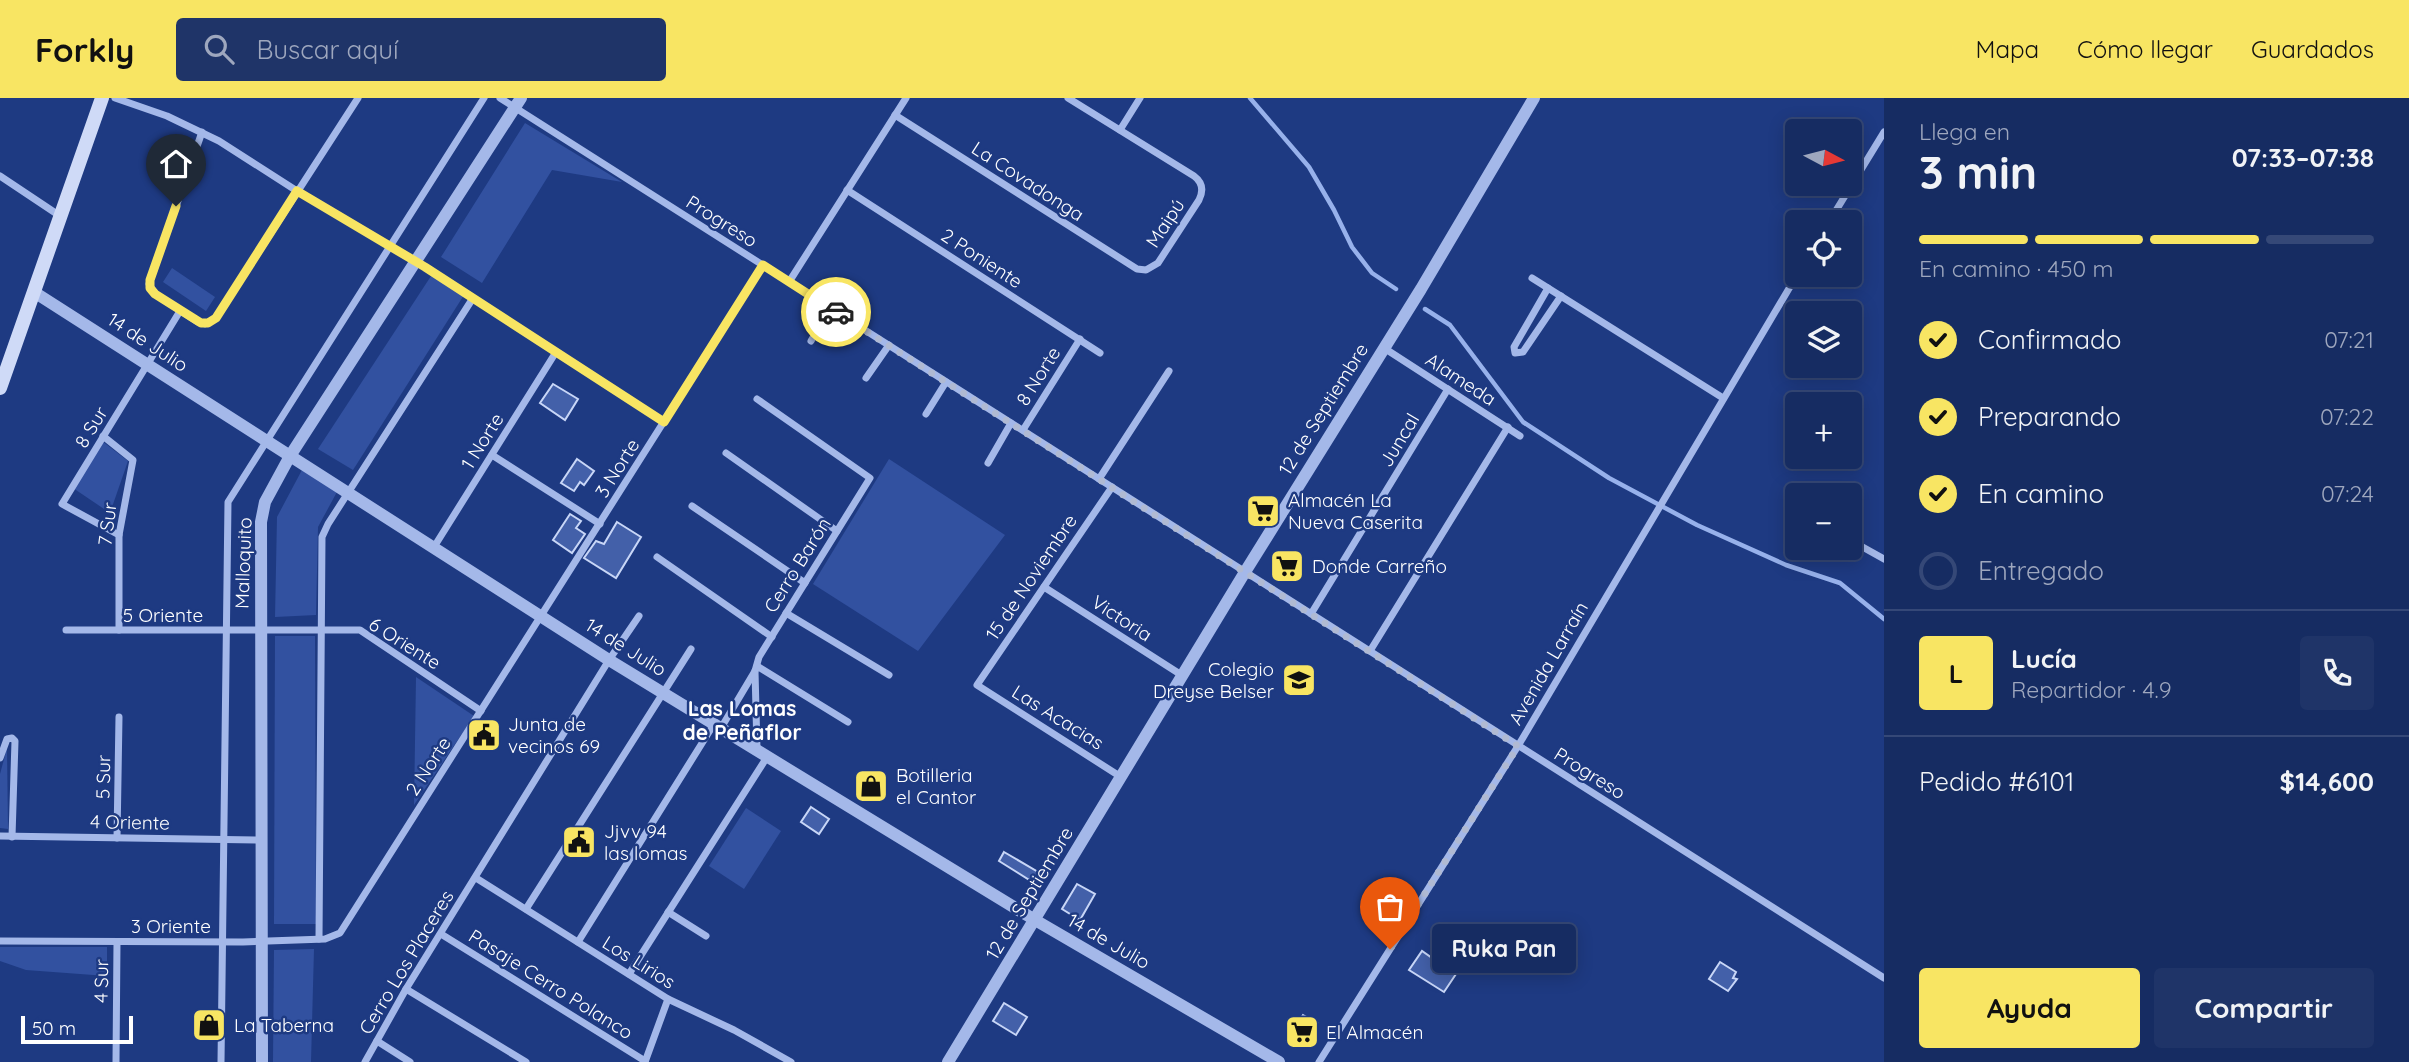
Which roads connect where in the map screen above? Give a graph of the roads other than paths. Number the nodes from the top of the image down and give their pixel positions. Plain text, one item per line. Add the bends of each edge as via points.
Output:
1 (102, 98) edge
2 (115, 98) edge
3 (358, 98) edge
4 (484, 98) edge
5 (500, 98) edge
6 (906, 98) edge
7 (1068, 98) edge
8 (1140, 98) edge
9 (1534, 98) edge
10 (518, 103) edge
11 (895, 115) junction
12 (1120, 130) junction
13 (202, 132) junction
14 (1884, 132) edge
15 (0, 176) edge
16 (847, 190) junction
17 (297, 191) junction
18 (1836, 210) edge
19 (60, 216) junction
20 (389, 247) junction
21 (415, 262) junction
22 (763, 265) junction
23 (1146, 270) joint
24 (1532, 278) dead end
25 (789, 282) junction
26 (1790, 287) edge
27 (1548, 288) junction
28 (34, 292) junction
29 (1561, 296) junction
30 (473, 298) junction
31 (830, 308) junction
32 (180, 311) junction
33 (1080, 339) junction
34 (811, 341) dead end
35 (889, 345) junction
36 (1384, 348) junction
37 (556, 352) junction
38 (1100, 353) dead end
39 (148, 365) junction
40 (1169, 371) dead end
41 (866, 378) dead end
42 (946, 382) junction
43 (0, 388) edge
44 (1448, 389) junction
45 (1723, 397) junction
46 (757, 398) dead end
47 (926, 414) dead end
48 (664, 422) junction
49 (1011, 423) junction
50 (1507, 427) junction
51 (1023, 430) junction
52 (103, 436) junction
53 (1520, 436) dead end
54 (266, 440) junction
55 (726, 453) dead end
56 (492, 455) junction
57 (290, 456) junction
58 (988, 463) dead end
59 (1100, 479) junction
60 (1112, 487) junction
61 (348, 493) junction
62 (692, 506) dead end
63 (600, 524) junction
64 (837, 531) junction
65 (119, 535) junction
66 (434, 547) junction
67 (1862, 547) edge
68 (657, 557) dead end
69 (1884, 559) edge
70 (1245, 572) junction
71 (805, 583) junction
72 (1044, 587) junction
73 (786, 613) junction
74 (1311, 614) junction
75 (639, 616) dead end
76 (542, 617) junction
77 (66, 630) dead end
78 (321, 630) junction
79 (119, 631) junction
80 (226, 631) junction
81 (260, 631) junction
82 (772, 637) junction
83 (691, 649) dead end
84 (1370, 651) junction
85 (609, 660) junction
86 (756, 668) junction
87 (889, 675) dead end
88 (1183, 676) junction
89 (977, 685) joint
90 (664, 693) junction
91 (481, 711) junction
92 (120, 717) dead end
93 (848, 722) dead end
94 (717, 726) junction
95 (1518, 746) junction
96 (762, 753) junction
97 (0, 758) edge
98 (1122, 777) junction
99 (0, 836) edge
100 (12, 837) junction
101 (117, 838) junction
102 (223, 839) junction
103 (260, 840) junction
104 (475, 878) junction
105 (526, 909) junction
106 (668, 912) junction
107 (1035, 920) junction
108 (340, 933) joint
109 (440, 934) junction
110 (705, 936) dead end
111 (319, 939) junction
112 (0, 940) edge
113 (117, 942) junction
114 (222, 942) junction
115 (260, 942) junction
116 (578, 942) junction
117 (629, 974) junction
118 (1884, 978) edge
119 (406, 989) junction
120 (668, 999) junction
121 (377, 1041) junction
122 (116, 1062) edge
123 (221, 1062) edge
124 (262, 1062) edge
125 (365, 1062) edge
126 (410, 1062) edge
127 (526, 1062) edge
128 (645, 1062) edge
129 (791, 1062) edge
130 (948, 1062) edge
131 (1279, 1062) edge
132 (1319, 1062) edge

1 - 19 main road
2 - 13 street
3 - 17 street
4 - 20 street
5 - 10 street, Progreso
6 - 11 street
7 - 12 street
8 - 12 street
9 - 36 street, 12 de Septiembre
10 - 21 street, Malloquito
10 - 22 street, Progreso
11 - 16 street
11 - 23 street, La Covadonga via 1137,269
12 - 23 street, Maipú via 1194,176 1202,187 1199,200 1158,263
13 - 17 street
13 - 32 street via 149,284 152,292
14 - 18 street
15 - 19 street
16 - 25 street
16 - 33 street, 2 Poniente
17 - 20 street
17 - 32 street via 216,318 201,323
19 - 28 main road
20 - 21 street
20 - 54 street
21 - 30 street
21 - 57 street, Malloquito
22 - 25 street, Progreso
22 - 48 street, 3 Norte
24 - 27 street
25 - 31 street, Progreso
26 - 45 street, Avenida Larraín
27 - 29 street
27 - 29 street via 1514,347 1515,353 1523,352
28 - 39 street, 14 de Julio
28 - 43 main road
29 - 45 street
30 - 37 street
30 - 61 street
31 - 34 street
31 - 35 street, Progreso
32 - 39 street, 8 Sur
33 - 38 street, 2 Poniente
33 - 51 street, 8 Norte
35 - 41 street
35 - 42 street, Progreso
36 - 44 street, Alameda
36 - 70 street, 12 de Septiembre
37 - 48 street
37 - 56 street, 1 Norte
39 - 52 street, 8 Sur
39 - 54 street, 14 de Julio
40 - 59 street
42 - 47 street
42 - 49 street, Progreso
44 - 50 street, Alameda
44 - 74 street, Juncal
45 - 95 street, Avenida Larraín
46 - 64 street, Cerro Barón via 870,478
48 - 63 street, 3 Norte
49 - 51 street, Progreso
49 - 58 street
50 - 53 street, Alameda
50 - 84 street
51 - 59 street, Progreso
52 - 65 street, 7 Sur via 133,460
52 - 65 street, 8 Sur via 62,505
54 - 57 street, 14 de Julio
54 - 80 street via 227,506
55 - 64 street
56 - 63 street
56 - 66 street, 1 Norte
57 - 61 street, 14 de Julio
57 - 81 street, Malloquito via 265,502 261,522
59 - 60 street, Progreso
60 - 70 street, Progreso
60 - 72 street, 15 de Noviembre
61 - 66 street, 14 de Julio
61 - 78 street via 322,537
62 - 71 street
63 - 76 street, 3 Norte
64 - 71 street, Cerro Barón
65 - 79 street, 7 Sur
66 - 76 street, 14 de Julio
67 - 69 street
68 - 82 street
70 - 74 street, Progreso
70 - 88 street, 12 de Septiembre
71 - 73 street, Cerro Barón
72 - 88 street, Victoria
72 - 89 street, 15 de Noviembre
73 - 82 street, Cerro Barón
73 - 87 street
74 - 84 street, Progreso
75 - 85 street, Cerro Los Placeres
76 - 85 street, 14 de Julio
76 - 91 street, 2 Norte
77 - 79 street, 5 Oriente
78 - 81 street, 6 Oriente
78 - 91 street, 6 Oriente via 360,631
78 - 111 street
79 - 80 street, 5 Oriente
80 - 81 street, 5 Oriente
80 - 102 street
81 - 103 street, Malloquito
82 - 86 street, Cerro Barón
83 - 90 street
84 - 95 street, Progreso
85 - 90 street, 14 de Julio
85 - 104 street, Cerro Los Placeres
86 - 93 street
86 - 94 street, Cerro Barón
86 - 96 street, Cerro Barón
88 - 98 street, 12 de Septiembre
89 - 98 street, Las Acacias
90 - 94 street, 14 de Julio
90 - 105 street
91 - 108 street, 2 Norte
92 - 101 street, 5 Sur
94 - 96 street, 14 de Julio
94 - 116 street, Cerro Barón
95 - 118 street, Progreso
95 - 132 street, Avenida Larraín
96 - 106 street
96 - 107 street, 14 de Julio
97 - 100 street via 7,739 12,738
98 - 107 street, 12 de Septiembre
99 - 100 street, 4 Oriente
100 - 101 street, 4 Oriente
101 - 102 street, 4 Oriente
102 - 103 street, 4 Oriente
102 - 114 street
103 - 115 street, Malloquito
104 - 105 street, Los Lirios
104 - 109 street, Cerro Los Placeres
105 - 116 street, Los Lirios
106 - 110 street
106 - 117 street
107 - 130 street, 12 de Septiembre
107 - 131 street, 14 de Julio
108 - 111 street, 3 Oriente
109 - 119 street, Cerro Los Placeres
109 - 128 street, Pasaje Cerro Polanco
111 - 115 street, 3 Oriente
112 - 113 street, 3 Oriente
113 - 114 street, 3 Oriente
113 - 122 street, 4 Sur
114 - 115 street, 3 Oriente
114 - 123 street
115 - 124 street, Malloquito
116 - 117 street, Los Lirios
117 - 120 street, Los Lirios
119 - 121 street, Cerro Los Placeres
119 - 127 street
120 - 128 street
120 - 129 street, Los Lirios
121 - 125 street, Cerro Los Placeres
121 - 126 street

